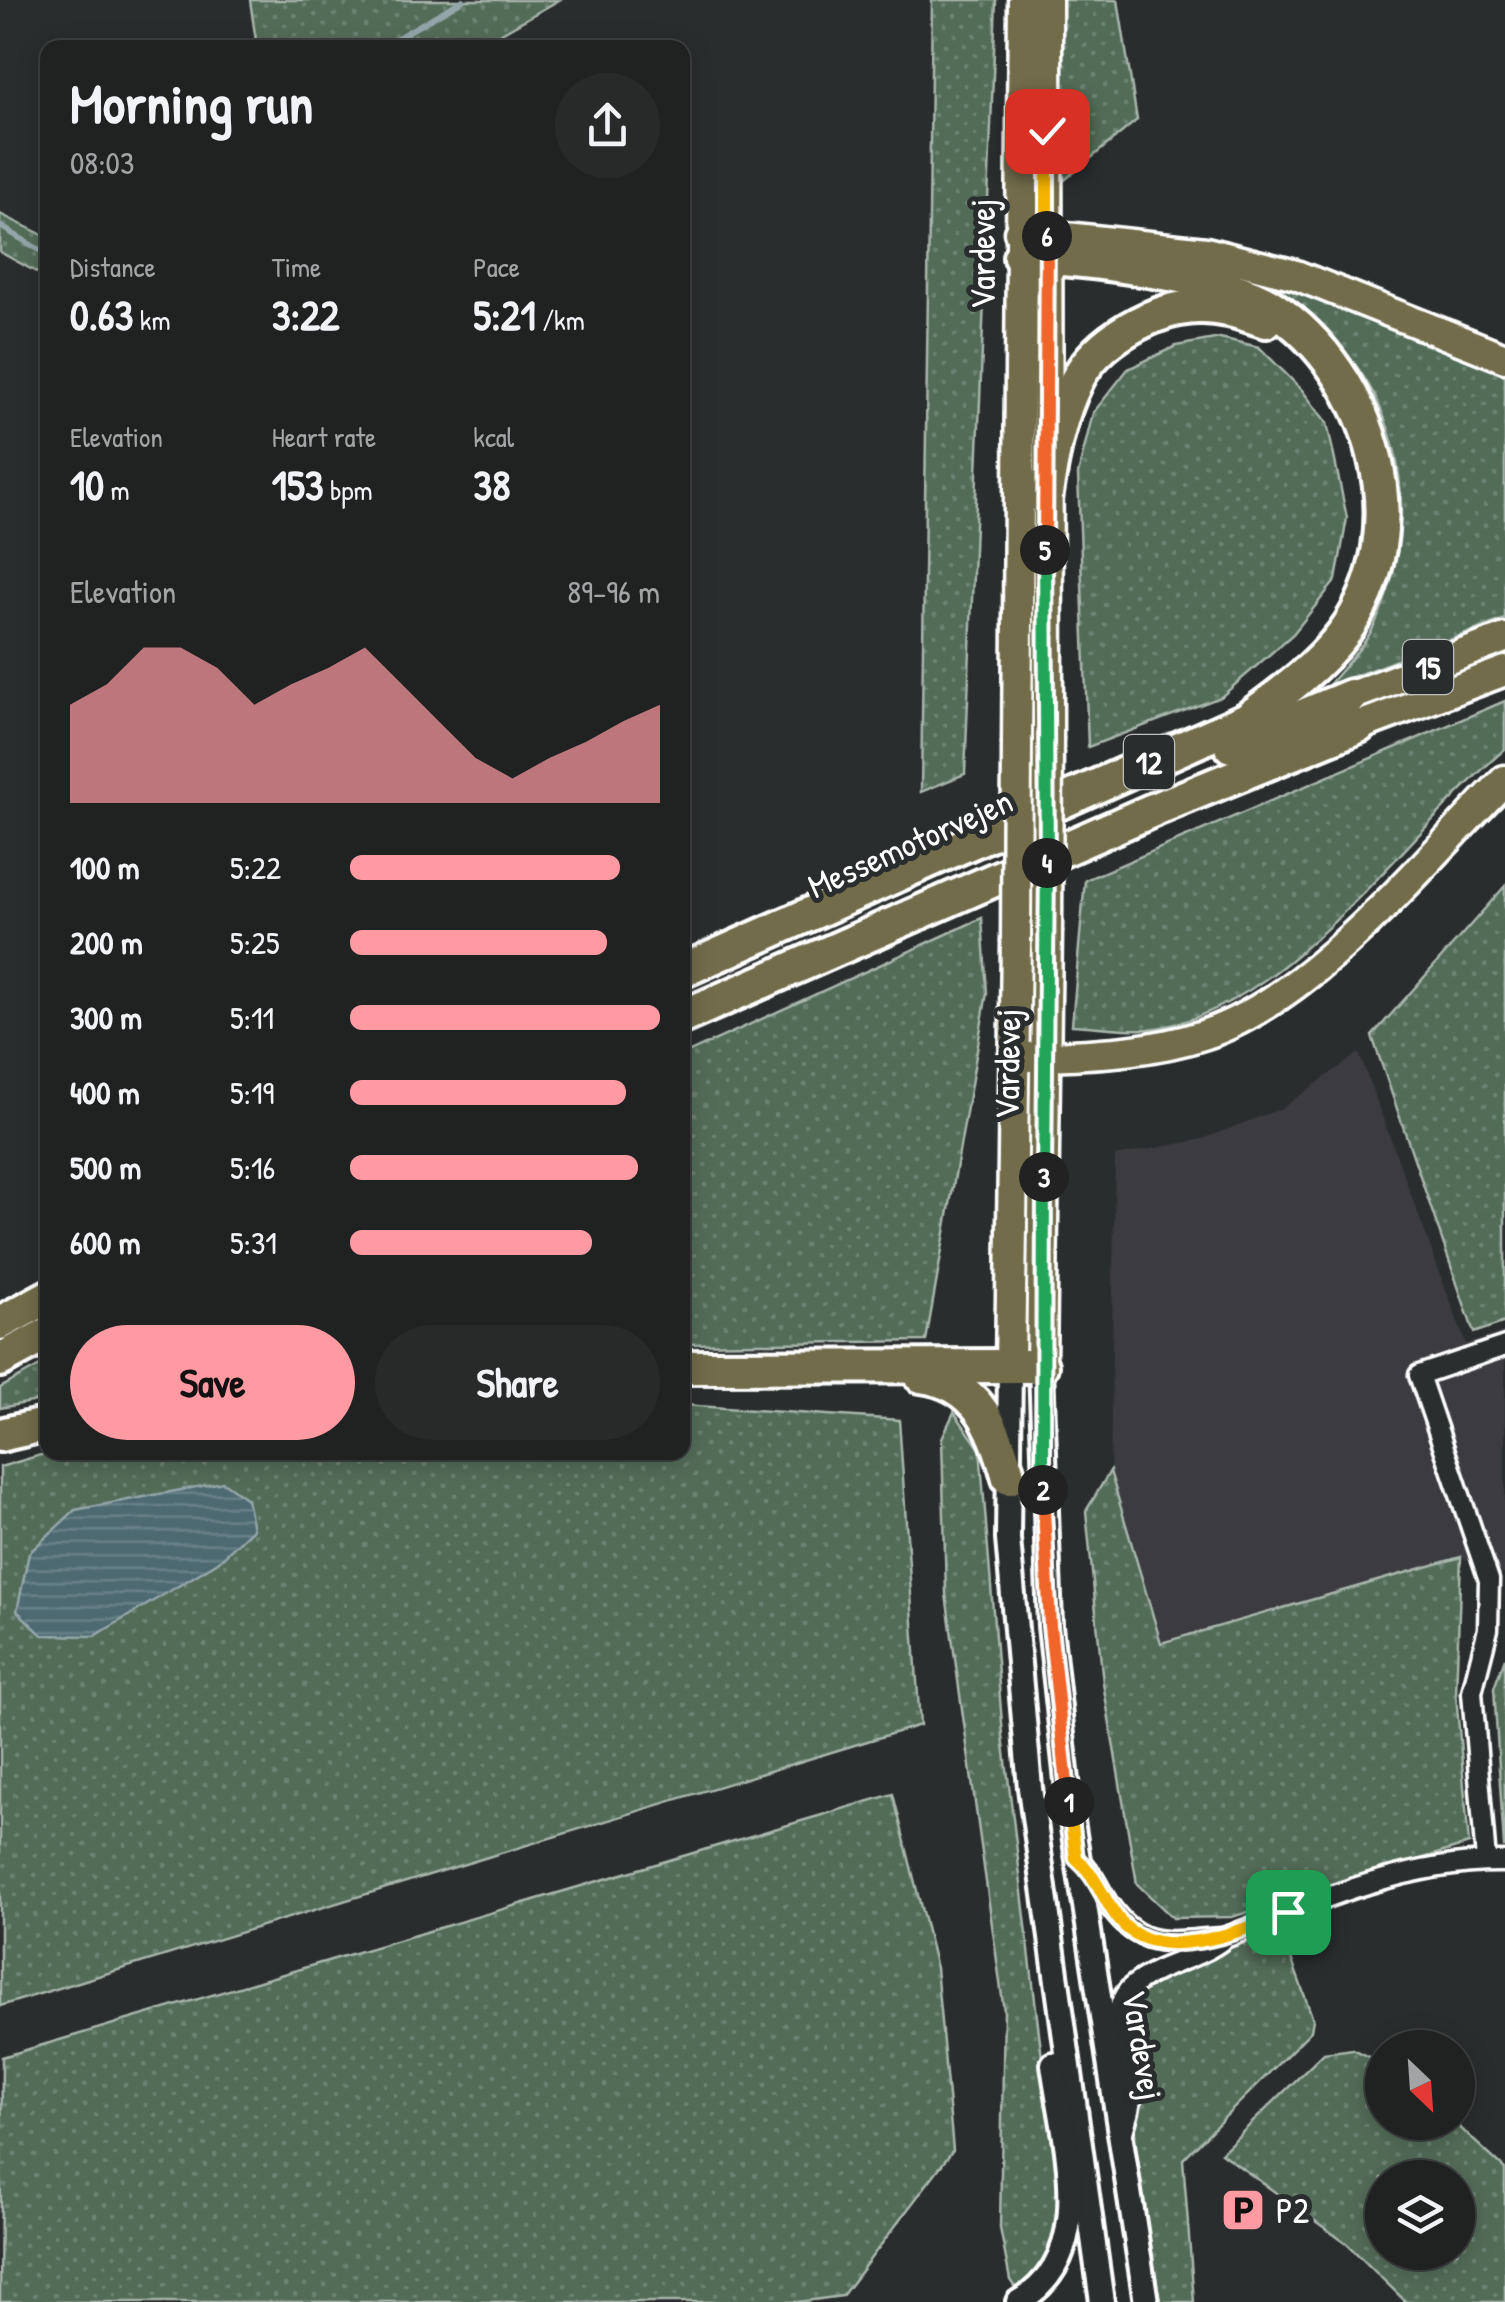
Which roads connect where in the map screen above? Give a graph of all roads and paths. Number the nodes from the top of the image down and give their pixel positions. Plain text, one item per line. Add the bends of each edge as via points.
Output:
1 (1023, 0) edge
2 (1048, 0) edge
3 (1033, 245) junction
4 (1505, 358) edge
5 (1339, 375) junction
6 (1044, 499) junction
7 (1505, 638) edge
8 (1505, 671) edge
9 (1355, 711) junction
10 (1505, 780) edge
11 (690, 968) edge
12 (690, 986) edge
13 (690, 1013) edge
14 (1045, 1056) junction
15 (1013, 1058) junction
16 (40, 1301) edge
17 (0, 1323) edge
18 (40, 1338) edge
19 (1505, 1346) edge
20 (0, 1360) edge
21 (1026, 1366) junction
22 (857, 1367) junction
23 (690, 1368) edge
24 (40, 1426) edge
25 (0, 1436) edge
26 (1009, 1478) junction
27 (1076, 1858) junction
28 (1495, 1862) edge
29 (1225, 1938) junction
30 (1052, 1944) junction
31 (1120, 2143) junction
32 (1018, 2302) edge
33 (1102, 2302) edge
34 (1146, 2302) edge

1 - 3 main road, Vardevej
2 - 3 main road, Vardevej
3 - 4 main road via 1206,252 1296,275
3 - 5 highway, 12 via 1227,286 1298,328
3 - 6 main road, Vardevej
3 - 15 main road, Vardevej, bridge
5 - 6 highway via 1274,324 1232,310 1196,306 1150,319 1111,340 1078,376 1060,421
5 - 11 highway, 12 via 1374,444 1383,506 1373,573 1345,631 1307,676 1247,719
6 - 14 main road, Vardevej, bridge
7 - 9 main road, Messemotorvejen / 15
8 - 9 main road, Messemotorvejen / 15
9 - 12 highway, Messemotorvejen / 15 via 944,870
9 - 13 highway, Messemotorvejen / 15 via 1135,817
10 - 14 main road via 1337,948 1241,1020 1153,1048
14 - 15 main road
14 - 21 main road, Vardevej
15 - 21 main road, Vardevej
16 - 17 highway
18 - 20 highway
19 - 28 street via 1419,1375 1490,1580 1488,1629 1472,1692
21 - 22 highway
21 - 26 street, Vardevej
21 - 27 street, Vardevej
22 - 23 highway
22 - 26 highway via 941,1378 966,1392 990,1423
24 - 25 highway
26 - 30 street, Vardevej via 1008,1539 1030,1788
27 - 29 street via 1097,1876 1122,1924 1137,1934 1172,1942
27 - 31 street, Vardevej
28 - 29 street via 1345,1890
29 - 31 street via 1153,1972 1121,2004 1118,2022 1132,2098
30 - 32 street via 1042,1967 1072,2212 1051,2277
30 - 33 street, Vardevej
31 - 34 street, Vardevej

